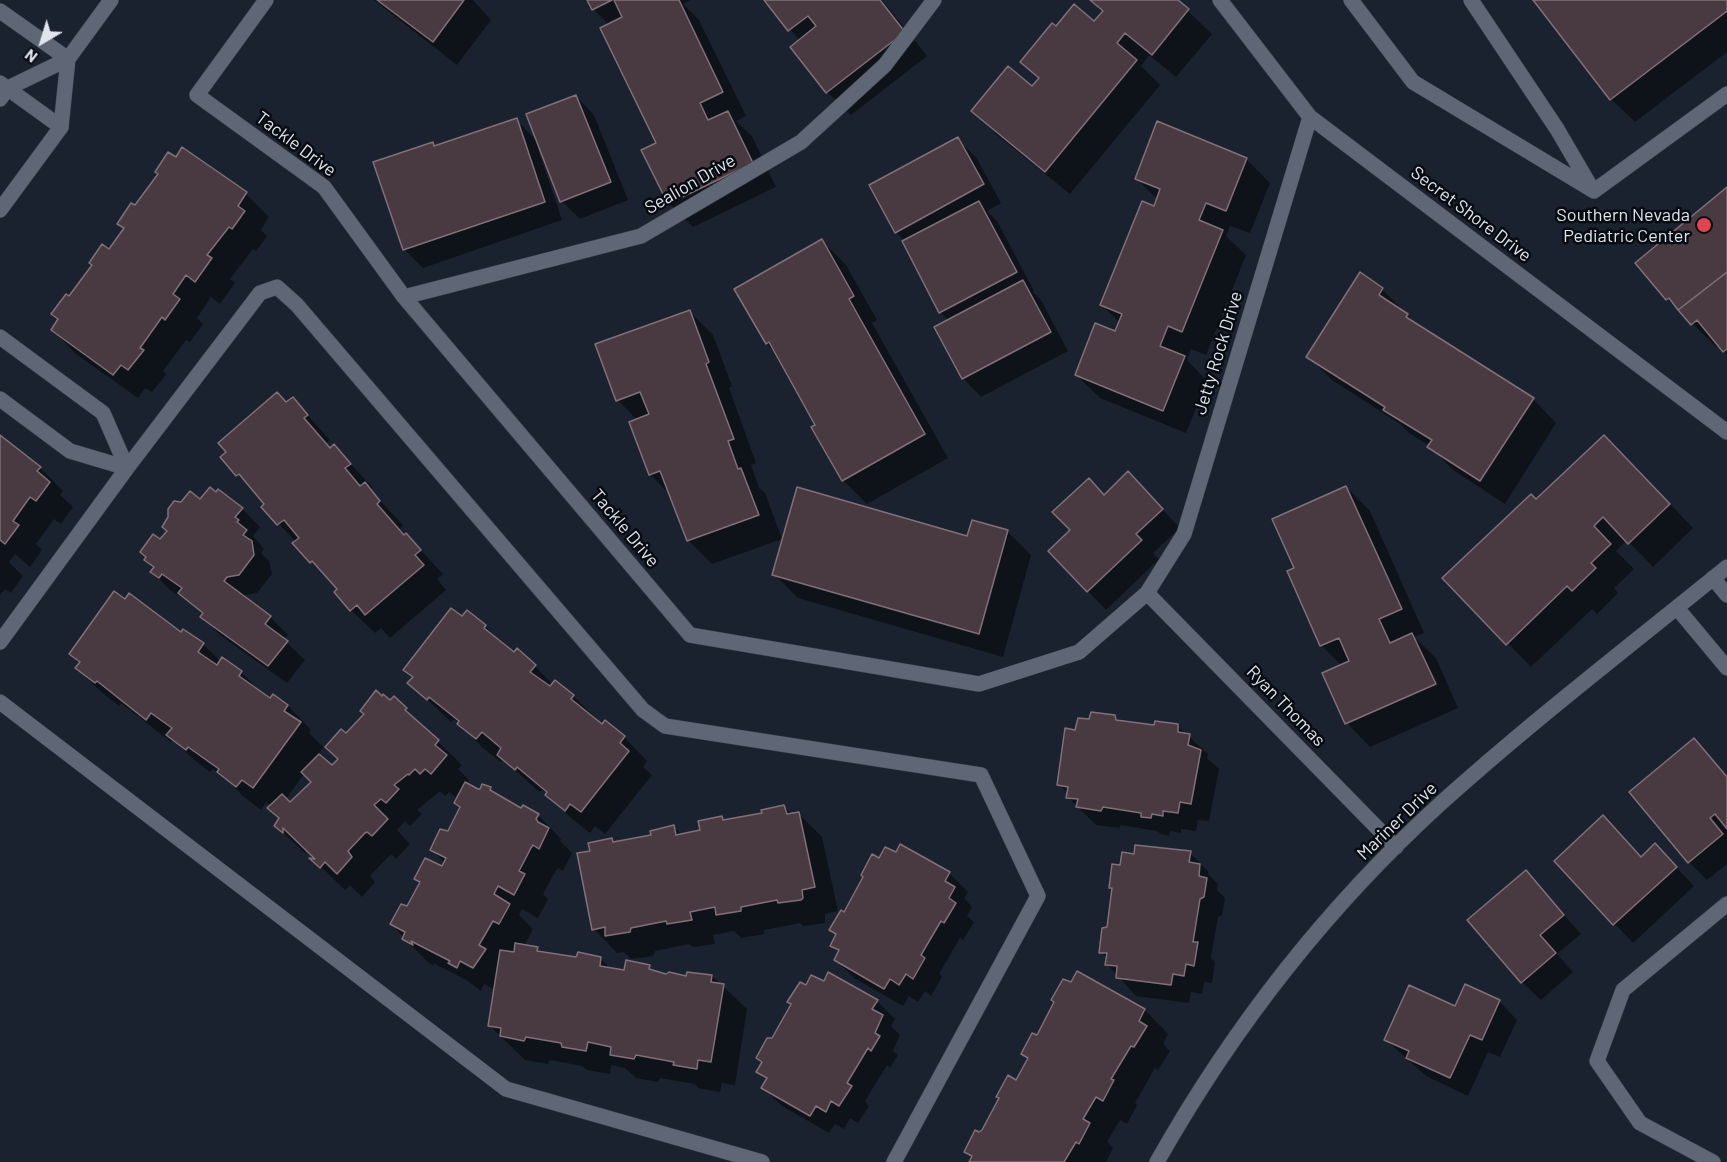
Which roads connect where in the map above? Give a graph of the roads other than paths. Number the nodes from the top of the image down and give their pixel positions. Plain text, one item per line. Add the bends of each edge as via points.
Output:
1 (111, 0) edge
2 (266, 0) edge
3 (934, 0) edge
4 (1220, 0) edge
5 (1351, 0) edge
6 (1471, 0) edge
7 (0, 11) edge
8 (68, 59) junction
9 (3, 90) edge
10 (1727, 94) edge
11 (1310, 117) junction
12 (61, 127) junction
13 (1594, 191) junction
14 (0, 210) edge
15 (404, 297) junction
16 (0, 337) edge
17 (0, 399) edge
18 (1727, 432) edge
19 (127, 468) junction
20 (1727, 567) edge
21 (1713, 578) junction
22 (1147, 592) junction
23 (1727, 595) edge
24 (1677, 608) junction
25 (0, 642) edge
26 (1727, 668) edge
27 (0, 702) edge
28 (1396, 847) junction
29 (1727, 904) edge
30 (762, 1162) edge
31 (894, 1162) edge
32 (1157, 1162) edge
33 (1713, 1162) edge

1 - 8 street
2 - 15 street, Tackle Drive via 197,95 324,187
3 - 15 street, Sealion Drive via 885,65 801,142 641,236
4 - 11 street, Secret Shore Drive
5 - 13 street via 1413,81
6 - 13 street
7 - 8 street
8 - 9 street
8 - 12 street
9 - 12 street
10 - 13 street
11 - 18 street, Secret Shore Drive
11 - 22 street, Jetty Rock Drive via 1184,534
12 - 14 street
15 - 22 street, Tackle Drive via 690,635 979,684 1079,652
16 - 19 street via 103,413
17 - 19 street via 70,451
19 - 25 street
19 - 31 street via 260,293 277,287 297,305 643,710 665,726 981,775 1038,896
20 - 21 street, Mariner Drive
21 - 23 street
21 - 24 street, Mariner Drive
22 - 28 street, Ryan Thomas
24 - 26 street
24 - 28 street, Mariner Drive via 1491,760
27 - 30 street via 506,1089
28 - 32 street, Mariner Drive via 1282,973 1207,1078
29 - 33 street via 1623,990 1597,1062 1640,1123

